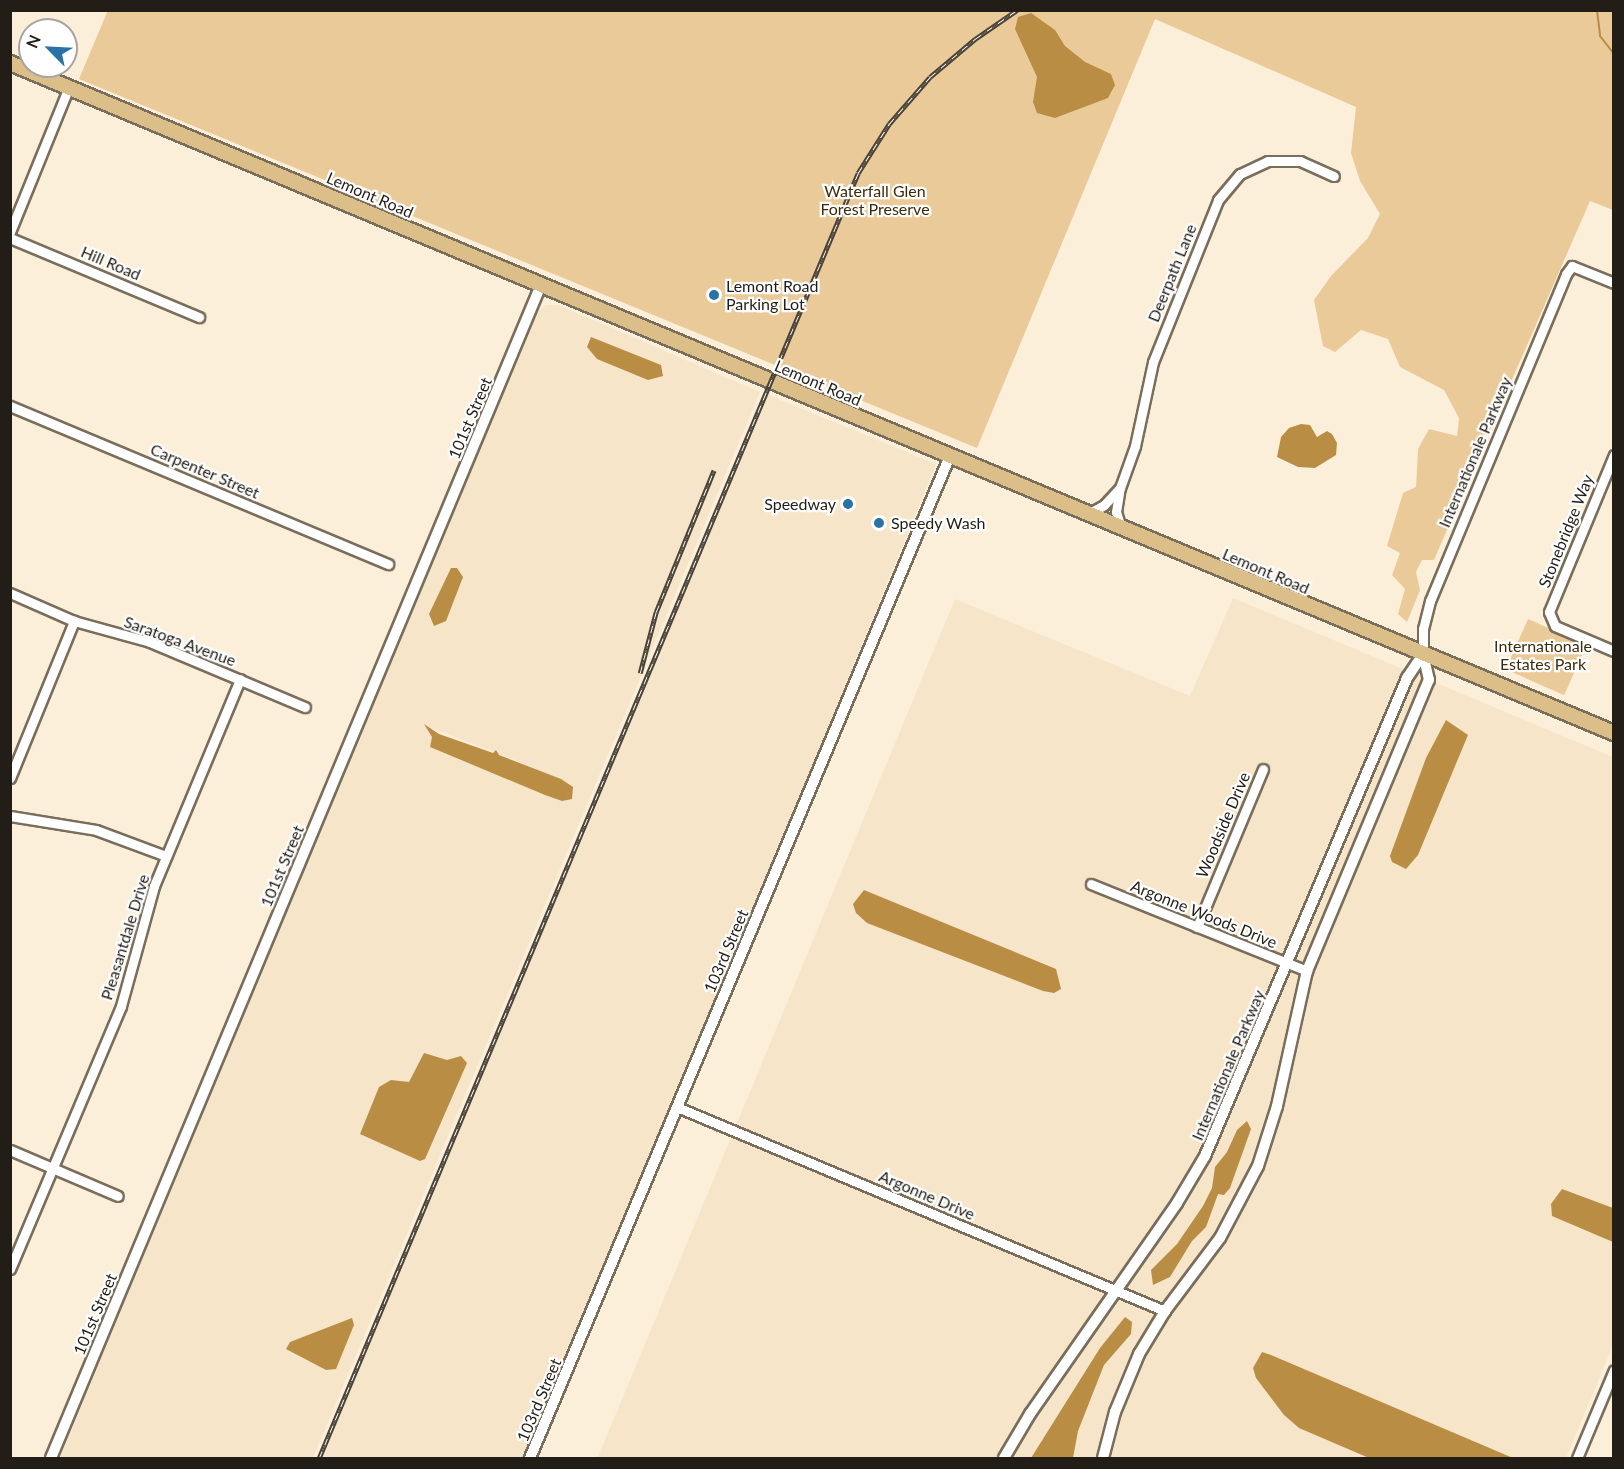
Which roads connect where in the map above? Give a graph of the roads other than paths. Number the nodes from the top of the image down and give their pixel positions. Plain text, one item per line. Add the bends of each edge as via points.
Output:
1 (10, 63) edge
2 (69, 87) junction
3 (1334, 176) dead end
4 (10, 232) edge
5 (10, 238) edge
6 (1614, 283) edge
7 (541, 285) junction
8 (199, 317) dead end
9 (10, 406) edge
10 (1614, 455) edge
11 (950, 456) junction
12 (1120, 488) junction
13 (1088, 514) junction
14 (1121, 528) junction
15 (388, 564) dead end
16 (10, 593) edge
17 (74, 621) junction
18 (1614, 651) edge
19 (1424, 654) junction
20 (240, 679) junction
21 (305, 707) dead end
22 (1614, 733) edge
23 (1263, 769) dead end
24 (10, 778) edge
25 (10, 816) edge
26 (166, 856) junction
27 (1091, 884) dead end
28 (1197, 927) junction
29 (1288, 963) junction
30 (1307, 971) junction
31 (677, 1107) junction
32 (10, 1150) edge
33 (53, 1168) junction
34 (117, 1196) dead end
35 (10, 1269) edge
36 (1117, 1291) junction
37 (1165, 1311) junction
38 (1614, 1370) edge
39 (51, 1458) edge
40 (530, 1458) edge
41 (1004, 1458) edge
42 (1103, 1458) edge
43 (1576, 1458) edge

1 - 2 main road, Lemont Road
2 - 4 street
2 - 7 main road, Lemont Road
3 - 12 street, Deerpath Lane via 1286,158 1253,166 1226,188 1159,344 1135,446
5 - 8 street, Hill Road
6 - 19 street, Internationale Parkway via 1572,266 1430,601 1423,629
7 - 11 main road, Lemont Road
7 - 39 street, 101st Street
9 - 15 street, Carpenter Street
10 - 18 street, Stonebridge Way via 1551,607 1550,620
11 - 13 main road, Lemont Road
11 - 31 street, 103rd Street
12 - 13 street, Deerpath Lane via 1104,505
12 - 14 street, Deerpath Lane via 1116,512
13 - 14 main road, Lemont Road
14 - 19 main road, Lemont Road
16 - 17 street, Saratoga Avenue
17 - 20 street, Saratoga Avenue via 150,642
17 - 24 street
19 - 22 main road, Lemont Road
19 - 29 street, Internationale Parkway via 1407,678
19 - 30 street, Internationale Parkway via 1429,680
20 - 21 street, Saratoga Avenue
20 - 26 street, Pleasantdale Drive
23 - 28 street, Woodside Drive
25 - 26 street via 96,830
26 - 33 street, Pleasantdale Drive via 121,1006
27 - 28 street, Argonne Woods Drive
28 - 29 street, Argonne Woods Drive
29 - 30 street, Argonne Woods Drive
29 - 36 street, Internationale Parkway via 1205,1156
30 - 37 street, Internationale Parkway via 1277,1106 1258,1166 1220,1238
31 - 36 street, Argonne Drive
31 - 40 street, 103rd Street
32 - 33 street
33 - 34 street
33 - 35 street, Pleasantdale Drive
36 - 37 street, Argonne Drive
36 - 41 street, Internationale Parkway via 1030,1414
37 - 42 street, Internationale Parkway via 1128,1377
38 - 43 street

